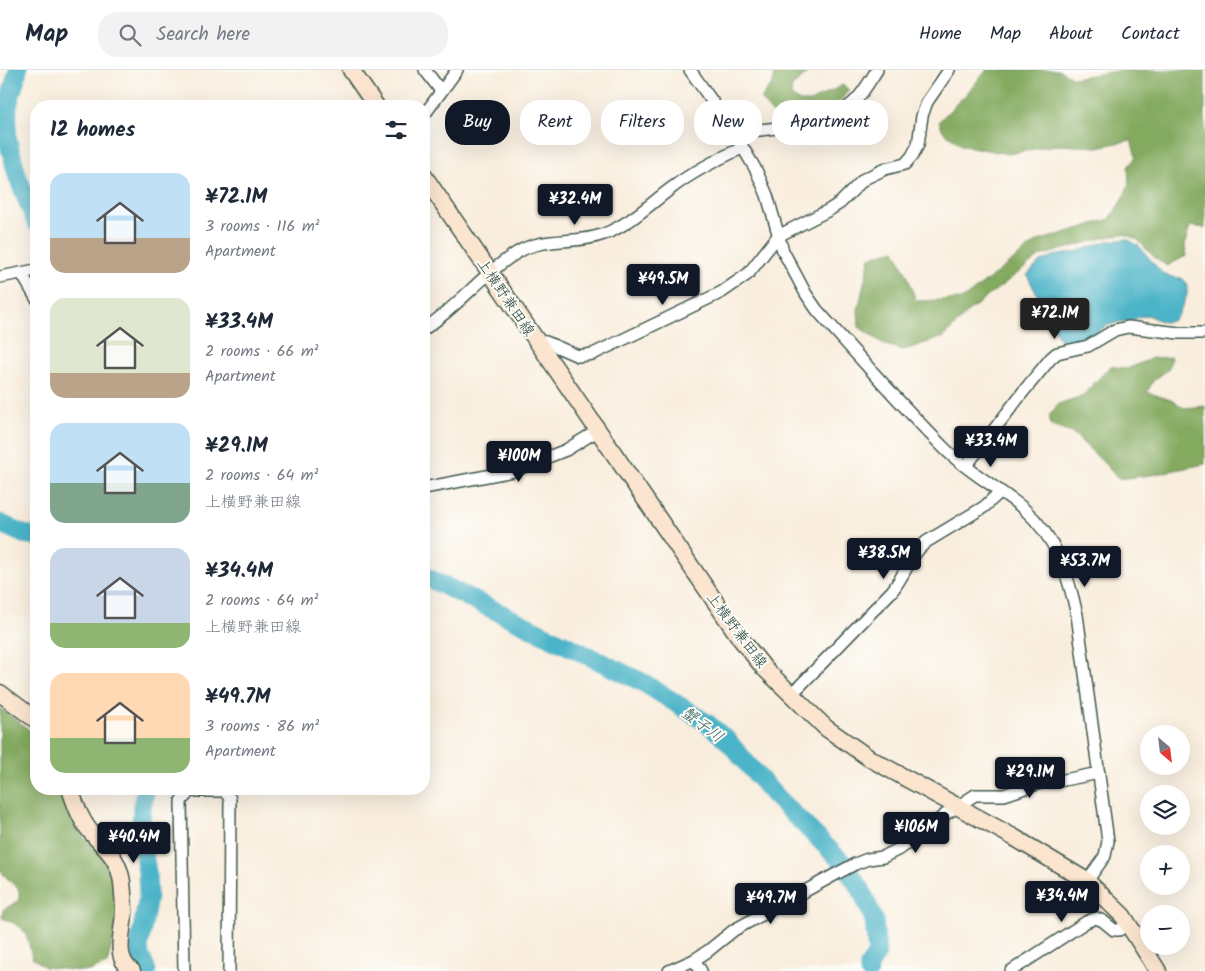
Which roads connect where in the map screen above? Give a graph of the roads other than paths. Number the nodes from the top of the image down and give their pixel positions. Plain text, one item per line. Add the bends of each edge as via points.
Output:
1 (351, 70) edge
2 (424, 70) edge
3 (457, 70) edge
4 (690, 70) edge
5 (877, 70) edge
6 (949, 70) edge
7 (441, 91) junction
8 (372, 100) edge
9 (711, 100) edge
10 (430, 107) edge
11 (762, 130) edge
12 (740, 145) edge
13 (742, 148) junction
14 (430, 185) edge
15 (778, 236) junction
16 (30, 272) edge
17 (490, 272) junction
18 (22, 274) junction
19 (0, 277) edge
20 (30, 288) edge
21 (430, 325) edge
22 (1205, 333) edge
23 (536, 341) junction
24 (597, 430) junction
25 (966, 466) junction
26 (430, 487) edge
27 (1000, 492) junction
28 (0, 693) edge
29 (791, 695) junction
30 (30, 716) edge
31 (1099, 773) junction
32 (73, 795) edge
33 (187, 795) edge
34 (228, 795) edge
35 (957, 807) junction
36 (1088, 881) junction
37 (1129, 924) junction
38 (694, 960) junction
39 (126, 969) edge
40 (184, 971) edge
41 (229, 971) edge
42 (669, 971) edge
43 (701, 971) edge
44 (1011, 971) edge
45 (1158, 971) edge

1 - 8 main road
2 - 7 street
3 - 7 street
4 - 9 street
5 - 11 street via 857,99 834,114
6 - 15 street via 927,102 918,145 905,164 884,169 864,179 840,203
7 - 10 street
12 - 13 street
13 - 15 street via 762,180
13 - 17 street via 675,185 604,234 534,245
14 - 17 main road, 上横野兼田線
15 - 23 street via 748,274 722,292 594,354 578,356
15 - 25 street via 783,251 817,310 913,416
16 - 18 street
17 - 21 street
17 - 23 main road, 上横野兼田線
18 - 19 street
18 - 20 street
22 - 25 street via 1128,327 1114,330 1088,346 1057,353
23 - 24 main road, 上横野兼田線
24 - 26 street via 566,450 513,471
24 - 29 main road, 上横野兼田線 via 740,638
25 - 27 street
27 - 29 street via 984,507 918,548 892,591
27 - 31 street via 1023,508 1050,537 1069,580 1077,615
28 - 30 main road
29 - 35 main road, 上横野兼田線 via 826,728 869,758
31 - 35 street via 1040,783 1004,795 975,795
31 - 36 street via 1108,841 1105,856
32 - 39 main road via 84,822 108,849 119,868 124,897 120,948
33 - 40 street via 182,801
34 - 41 street
35 - 36 main road, 上横野兼田線
35 - 38 street via 898,849 838,873 734,930
36 - 37 main road, 上横野兼田線
37 - 44 street via 1114,930 1096,918
37 - 45 main road, 上横野兼田線
38 - 42 street
38 - 43 street

